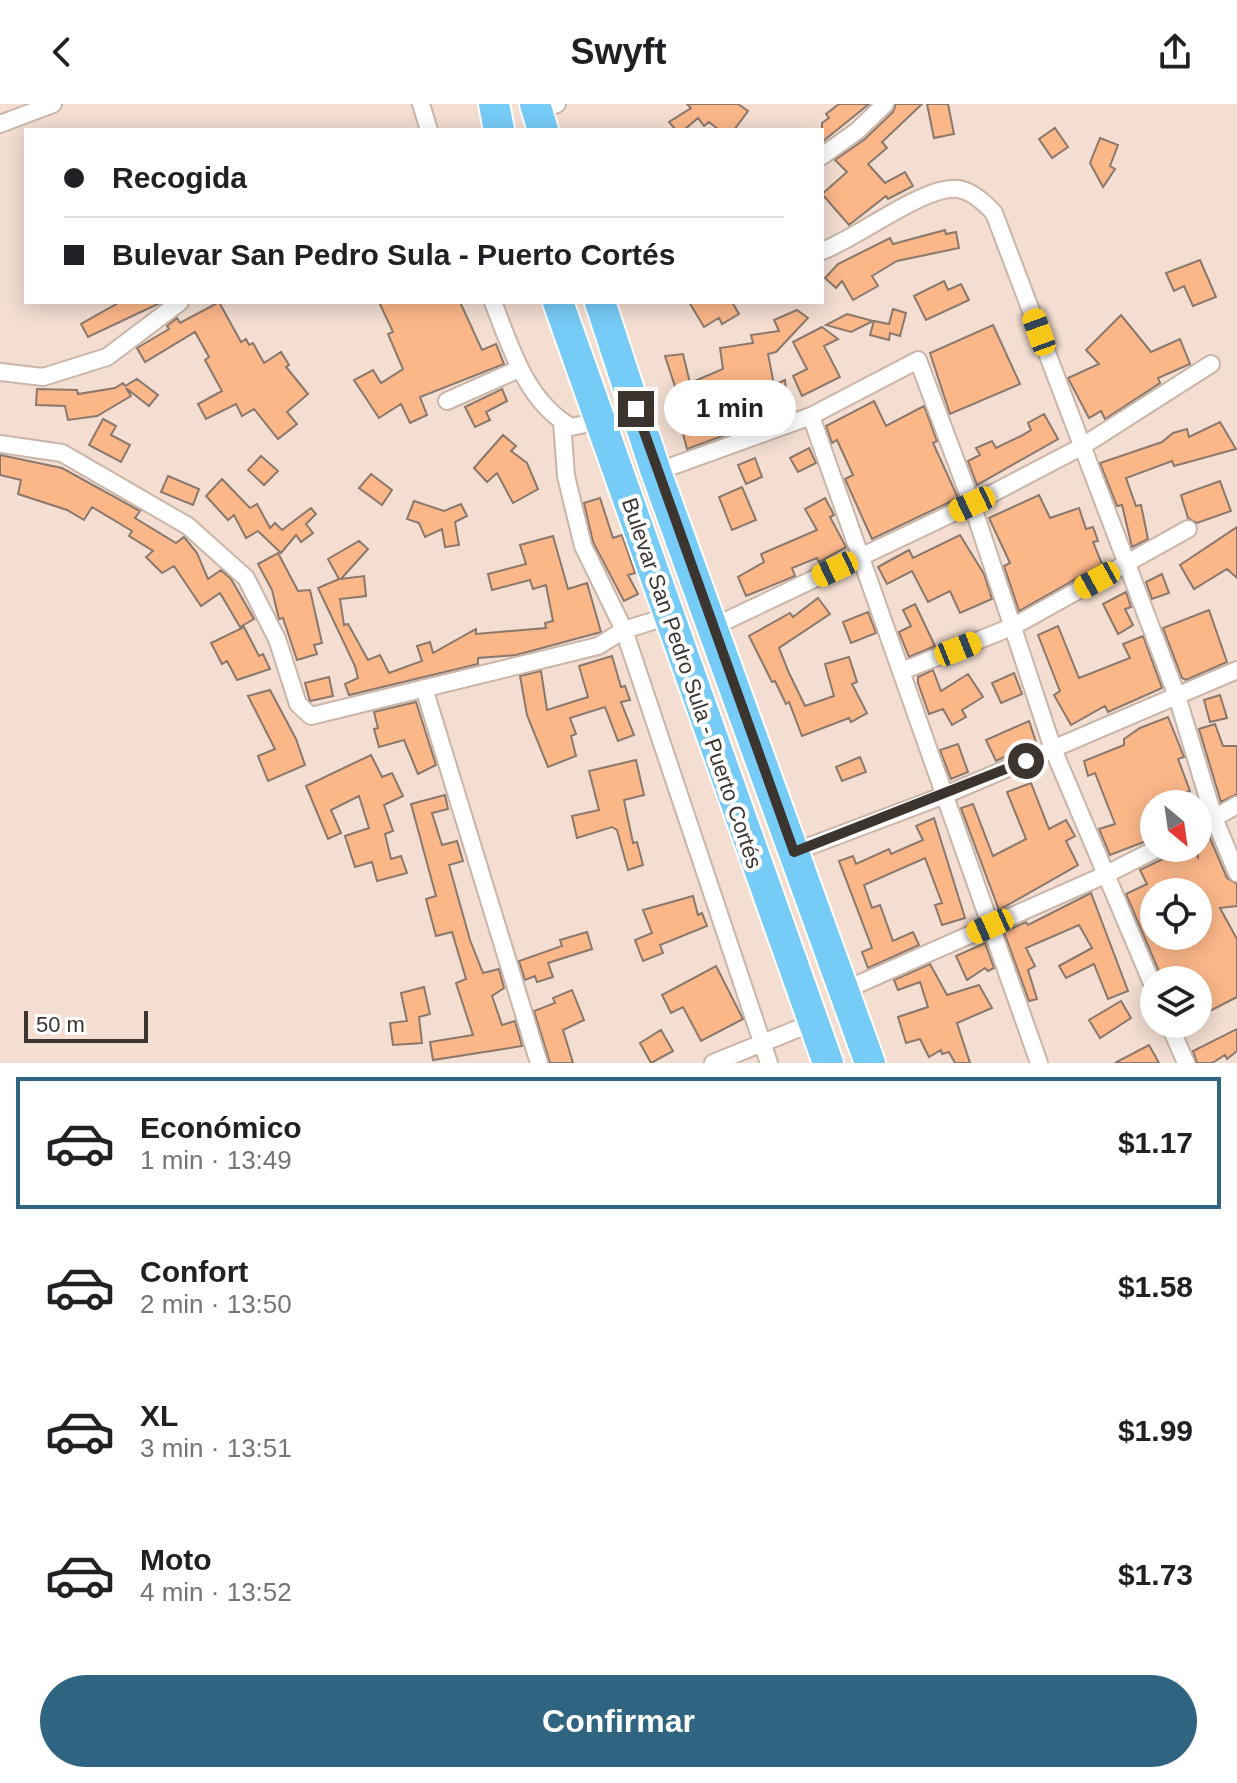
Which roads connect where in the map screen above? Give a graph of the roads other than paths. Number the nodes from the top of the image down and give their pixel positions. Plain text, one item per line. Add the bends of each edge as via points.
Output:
1 (53, 104) edge
2 (421, 104) edge
3 (494, 104) edge
4 (885, 104) edge
5 (0, 124) edge
6 (428, 128) edge
7 (499, 128) edge
8 (824, 155) edge
9 (824, 250) edge
10 (177, 304) edge
11 (494, 304) edge
12 (559, 304) edge
13 (601, 304) edge
14 (1211, 364) dead end
15 (519, 369) junction
16 (0, 372) edge
17 (447, 401) dead end
18 (811, 416) junction
19 (600, 421) junction
20 (562, 422) junction
21 (0, 444) edge
22 (1081, 447) junction
23 (656, 472) junction
24 (972, 504) junction
25 (1188, 529) dead end
26 (859, 557) junction
27 (1125, 565) junction
28 (669, 616) junction
29 (1014, 626) junction
30 (713, 627) junction
31 (624, 630) junction
32 (1237, 670) edge
33 (902, 671) junction
34 (424, 688) junction
35 (1177, 696) junction
36 (1053, 749) junction
37 (945, 795) junction
38 (1237, 805) edge
39 (1214, 818) junction
40 (794, 852) junction
41 (1140, 857) edge
42 (1237, 873) edge
43 (1105, 875) junction
44 (990, 926) junction
45 (1144, 966) edge
46 (845, 990) junction
47 (812, 1023) junction
48 (1175, 1038) edge
49 (761, 1042) junction
50 (822, 1061) edge
51 (539, 1063) edge
52 (713, 1063) edge
53 (769, 1063) edge
54 (870, 1063) edge
55 (1039, 1063) edge
56 (1186, 1063) edge

1 - 5 street
2 - 6 street
3 - 7 highway
4 - 8 street
9 - 22 street via 932,192 959,189 980,199 994,213
10 - 16 street via 107,357 43,377
11 - 15 street
12 - 19 highway, Bulevar San Pedro Sula - Puerto Cortés
13 - 23 highway, Bulevar San Pedro Sula - Puerto Cortés
14 - 22 street
15 - 17 street
15 - 20 street
18 - 23 street
18 - 24 street via 918,360
18 - 26 street
19 - 20 street via 571,427
19 - 28 highway, Bulevar San Pedro Sula - Puerto Cortés
20 - 31 street via 566,476 583,546
21 - 34 street via 62,453 188,526 246,578 277,639 298,704 307,714 321,717
22 - 24 street
22 - 27 street
23 - 30 highway, Bulevar San Pedro Sula - Puerto Cortés
24 - 26 street
24 - 29 street
25 - 27 street
26 - 30 street
26 - 33 street
27 - 29 street
27 - 35 street
28 - 31 street
28 - 47 highway, Bulevar San Pedro Sula - Puerto Cortés
29 - 33 street
29 - 36 street
30 - 40 highway, Bulevar San Pedro Sula - Puerto Cortés
31 - 34 street via 598,646
31 - 49 street
32 - 35 street
33 - 37 street
34 - 51 street
35 - 36 street
35 - 39 street
36 - 37 street
36 - 43 street
37 - 40 street
37 - 44 street
38 - 39 street
39 - 42 street
40 - 46 highway, Bulevar San Pedro Sula - Puerto Cortés
41 - 43 street
43 - 44 street
43 - 45 street
44 - 46 street
44 - 55 street
46 - 54 highway, Bulevar San Pedro Sula - Puerto Cortés
47 - 49 street
47 - 50 highway, Bulevar San Pedro Sula - Puerto Cortés
48 - 56 street
49 - 52 street
49 - 53 street

